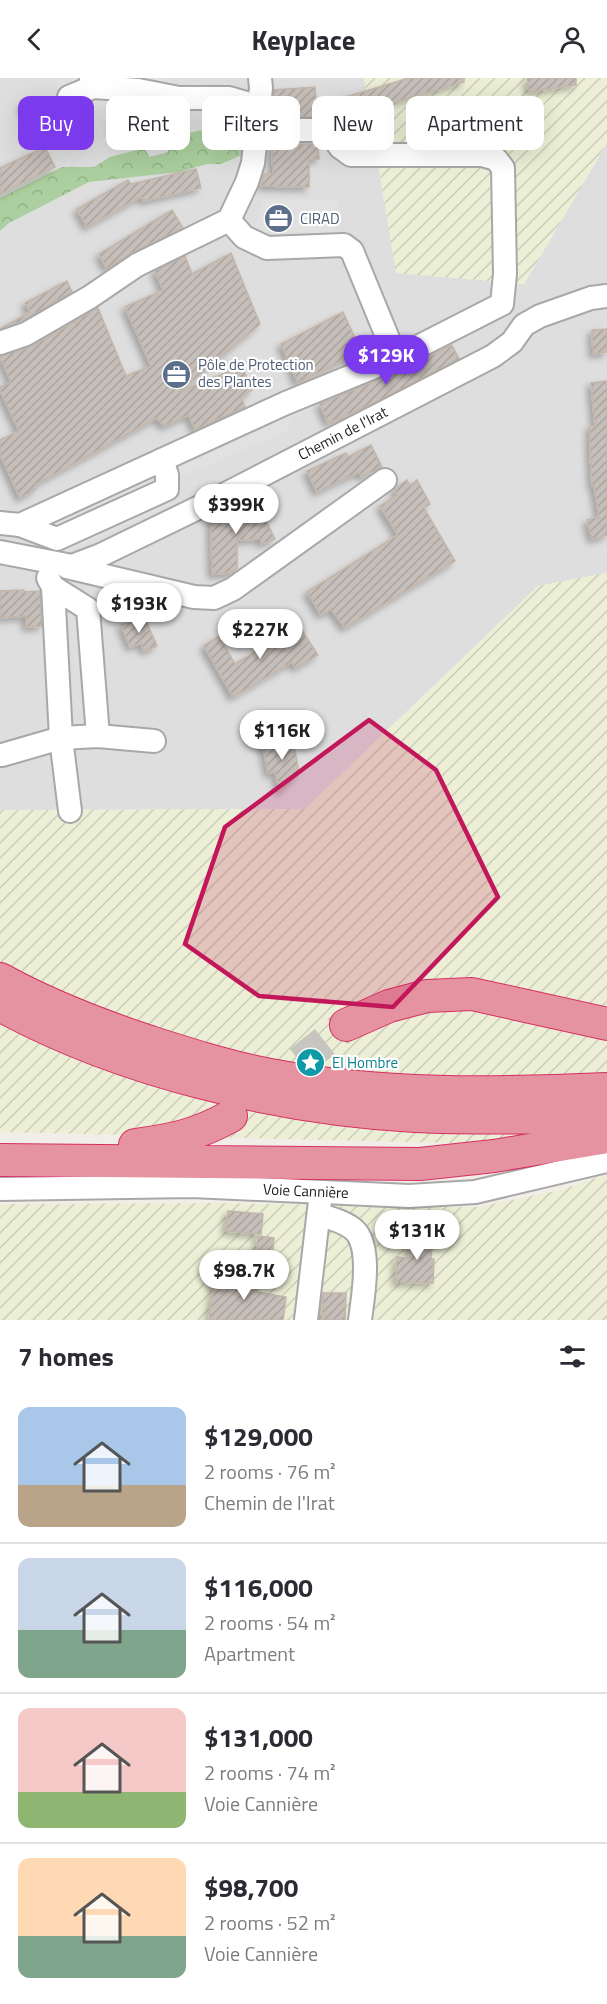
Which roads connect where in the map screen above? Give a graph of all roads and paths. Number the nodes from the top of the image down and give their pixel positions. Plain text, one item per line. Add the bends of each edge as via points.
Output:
1 (260, 78) edge
2 (92, 82) edge
3 (71, 96) edge
4 (259, 96) edge
5 (202, 98) edge
6 (300, 130) edge
7 (255, 150) edge
8 (229, 220) junction
9 (607, 296) edge
10 (0, 343) edge
11 (396, 358) junction
12 (385, 480) dead end
13 (10, 524) edge
14 (0, 552) edge
15 (39, 560) junction
16 (53, 587) junction
17 (98, 736) junction
18 (61, 738) junction
19 (154, 741) dead end
20 (2, 755) dead end
21 (70, 811) dead end
22 (0, 980) edge
23 (0, 1005) edge
24 (607, 1024) edge
25 (346, 1025) tunnel mouth
26 (607, 1089) edge
27 (231, 1116) dead end
28 (607, 1117) edge
29 (607, 1137) edge
30 (0, 1143) edge
31 (0, 1160) edge
32 (607, 1161) edge
33 (0, 1190) edge
34 (320, 1204) junction
35 (306, 1320) edge
36 (360, 1320) edge

1 - 4 street
2 - 3 street
2 - 5 street via 179,98
6 - 11 street via 328,130 351,156 482,155 496,159 502,168 502,304
7 - 8 street via 248,182
8 - 10 street via 137,265 26,334
8 - 11 street via 244,237 267,248 344,245 352,251
9 - 15 street, Chemin de l'Irat via 540,316 524,325 512,342 493,356 101,555 72,566
11 - 13 street
12 - 15 street via 233,589 214,598 194,597
14 - 15 street, Chemin de l'Irat
15 - 16 street
16 - 17 street via 88,609
16 - 18 street
17 - 18 street
17 - 19 street
18 - 20 street
18 - 21 street
22 - 26 highway via 73,1015 121,1032 270,1075 412,1091 531,1093
23 - 28 highway via 69,1039 119,1057 205,1084 267,1096 415,1116
24 - 25 highway via 472,994 417,999 389,1006
27 - 30 highway via 176,1140 127,1146
29 - 31 highway via 420,1164
32 - 34 street, Voie Cannière via 476,1191
33 - 34 street, Voie Cannière via 192,1186
34 - 35 street
34 - 36 street via 356,1232 364,1250

